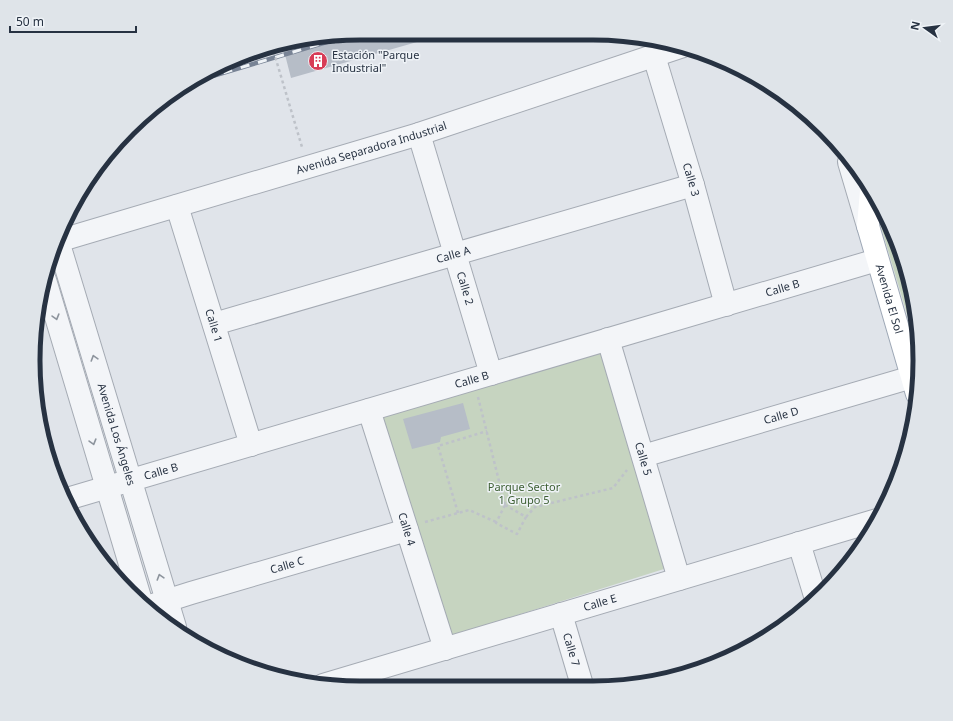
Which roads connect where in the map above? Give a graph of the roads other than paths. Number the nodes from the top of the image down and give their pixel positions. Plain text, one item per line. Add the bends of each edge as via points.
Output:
1 (671, 50) edge
2 (654, 56) junction
3 (419, 134) junction
4 (852, 172) edge
5 (694, 185) junction
6 (870, 200) edge
7 (177, 206) junction
8 (868, 226) junction
9 (63, 239) edge
10 (60, 248) edge
11 (455, 255) junction
12 (878, 260) junction
13 (48, 290) edge
14 (726, 304) junction
15 (214, 324) junction
16 (608, 339) junction
17 (912, 371) edge
18 (482, 376) junction
19 (912, 383) edge
20 (369, 410) junction
21 (251, 445) junction
22 (644, 457) junction
23 (130, 480) junction
24 (106, 488) junction
25 (71, 498) edge
26 (869, 522) edge
27 (407, 529) junction
28 (799, 543) junction
29 (679, 578) junction
30 (138, 590) edge
31 (814, 592) edge
32 (158, 604) edge
33 (561, 614) junction
34 (167, 617) edge
35 (445, 649) junction
36 (340, 680) edge
37 (581, 681) edge

1 - 2 street, Avenida Separadora Industrial
2 - 3 street, Avenida Separadora Industrial
2 - 5 street, Calle 3
3 - 7 street, Avenida Separadora Industrial
3 - 11 street, Calle 2
4 - 8 street, Avenida El Sol
5 - 11 street, Calle A
5 - 14 street, Calle 3
6 - 8 main road, Avenida El Sol
7 - 9 street, Avenida Separadora Industrial
7 - 15 street, Calle 1
8 - 12 main road, Avenida El Sol
23 -> 10 street, Avenida Los Ángeles
11 - 15 street, Calle A
11 - 18 street, Calle 2
12 - 14 street, Calle B
12 - 17 main road, Avenida El Sol
13 -> 24 street
14 - 16 street, Calle B
15 - 21 street, Calle 1
16 - 18 street, Calle B
16 - 22 street, Calle 5
18 - 20 street, Calle B
19 - 22 street, Calle D
20 - 21 street, Calle B
20 - 27 street, Calle 4
21 - 23 street, Calle B
22 - 29 street, Calle 5
23 - 24 street, Calle B
32 -> 23 street, Avenida Los Ángeles
24 - 25 street, Calle B
24 - 30 street
26 - 28 street, Calle E
27 - 32 street, Calle C
27 - 35 street, Calle 4
28 - 29 street, Calle E
28 - 31 street
29 - 33 street, Calle E
32 - 34 street, Avenida Los Ángeles
33 - 35 street, Calle E
33 - 37 street, Calle 7
35 - 36 street, Calle E

